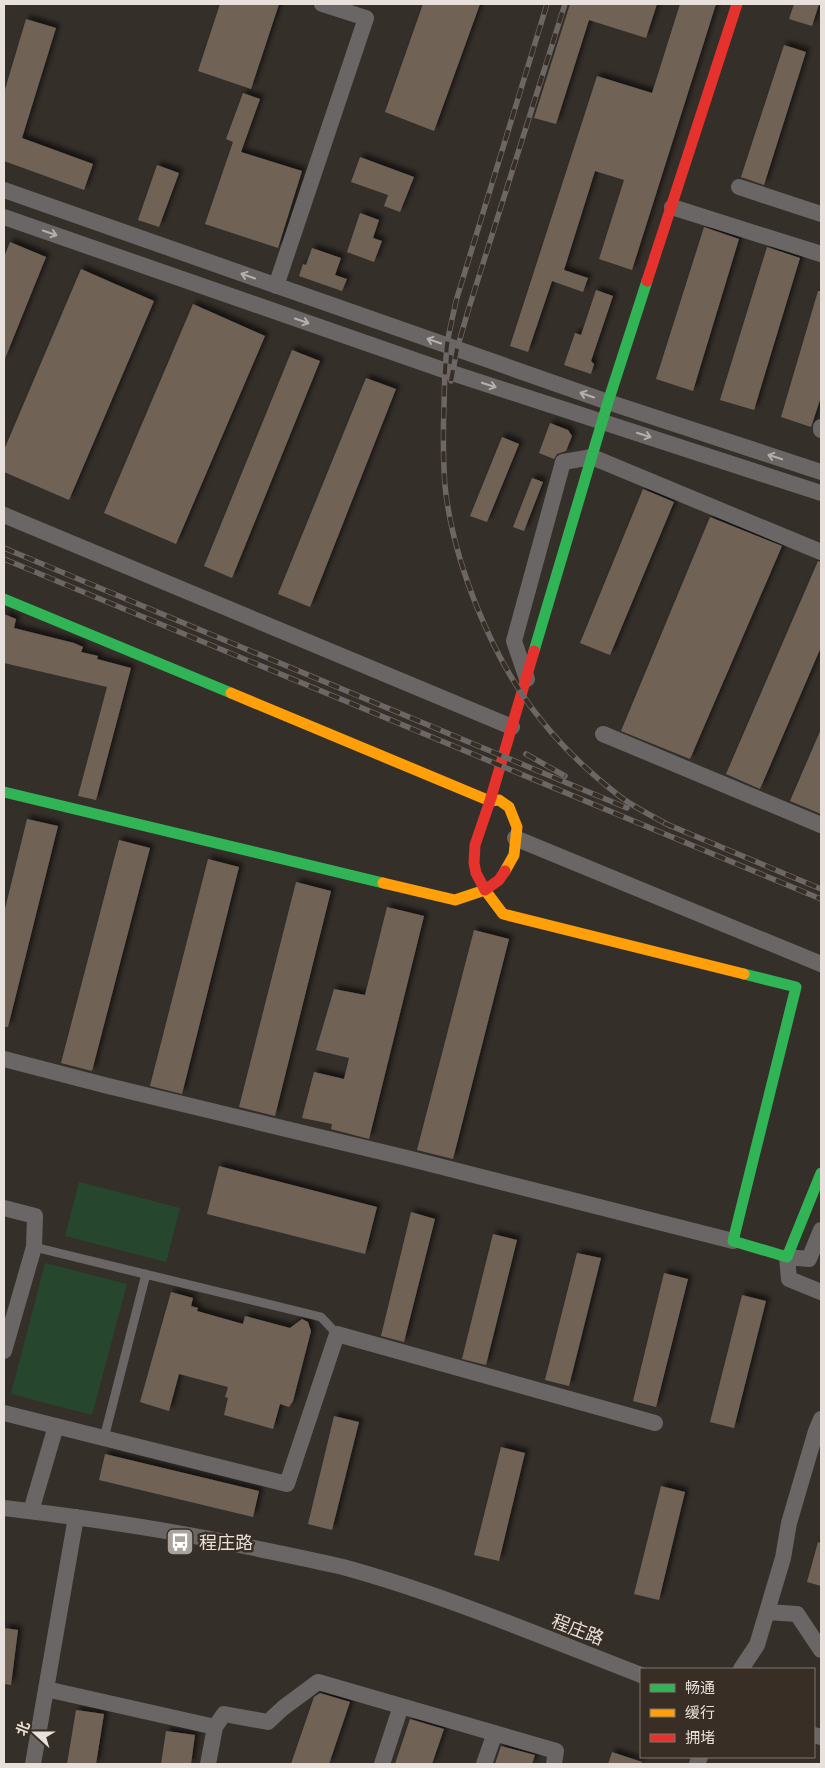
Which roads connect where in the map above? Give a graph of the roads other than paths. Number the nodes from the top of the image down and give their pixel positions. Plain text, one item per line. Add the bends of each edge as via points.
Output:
1 (322, 4) edge
2 (737, 4) edge
3 (739, 187) dead end
4 (4, 190) edge
5 (672, 206) junction
6 (821, 214) edge
7 (4, 217) edge
8 (821, 254) edge
9 (276, 286) junction
10 (608, 402) junction
11 (603, 421) junction
12 (592, 457) junction
13 (821, 472) edge
14 (821, 494) edge
15 (4, 516) edge
16 (821, 552) edge
17 (4, 599) edge
18 (527, 679) junction
19 (512, 727) junction
20 (603, 734) dead end
21 (4, 792) edge
22 (490, 801) junction
23 (821, 825) edge
24 (515, 838) junction
25 (485, 890) junction
26 (821, 964) edge
27 (4, 1059) edge
28 (821, 1173) edge
29 (4, 1208) edge
30 (821, 1230) edge
31 (733, 1241) junction
32 (34, 1247) junction
33 (787, 1257) junction
34 (146, 1274) junction
35 (821, 1292) edge
36 (337, 1334) junction
37 (4, 1351) edge
38 (4, 1413) edge
39 (821, 1419) edge
40 (655, 1423) dead end
41 (56, 1426) junction
42 (104, 1438) junction
43 (4, 1508) edge
44 (30, 1511) junction
45 (76, 1517) junction
46 (766, 1612) junction
47 (821, 1650) edge
48 (742, 1668) edge
49 (640, 1675) edge
50 (46, 1689) junction
51 (402, 1706) junction
52 (214, 1727) junction
53 (495, 1733) junction
54 (33, 1764) edge
55 (208, 1764) edge
56 (382, 1764) edge
57 (484, 1764) edge
58 (554, 1764) edge

1 - 9 street via 366,18
2 - 5 street
3 - 6 street
9 -> 4 street
5 - 8 street
5 - 10 street
7 -> 11 street via 452,373
10 -> 9 street
10 - 11 street
13 -> 10 street
11 - 12 street
11 -> 14 street
12 - 16 street
12 - 18 street
12 - 18 street via 563,462 514,640
15 - 19 street
17 - 22 street
18 - 19 street
19 - 22 street
20 - 23 street
21 - 25 street via 455,900
22 - 24 street via 499,800 509,807 516,827
22 - 25 street via 476,834 474,851 476,872
24 - 25 street via 514,854 499,880
24 - 26 street
25 - 31 street via 503,914 796,987
27 - 31 street
28 - 33 street
29 - 32 street via 35,1216
30 - 33 street via 809,1259
31 - 33 street
32 - 34 lane
32 - 37 street
33 - 35 street via 790,1279
34 - 36 lane via 321,1317
34 - 42 lane
36 - 40 street
36 - 42 street via 287,1484
38 - 41 street
39 - 46 street
41 - 42 street
41 - 44 street
43 - 44 street, 程庄路
44 - 45 street, 程庄路
45 - 49 street, 程庄路 via 179,1532 342,1567 463,1607
45 - 50 street
46 - 47 street via 797,1614
46 - 48 street via 757,1645
50 - 52 street
50 - 54 street
51 - 52 street via 318,1682 268,1722 224,1714
51 - 53 street
51 - 56 street
52 - 55 street
53 - 57 street
53 - 58 street via 556,1751

